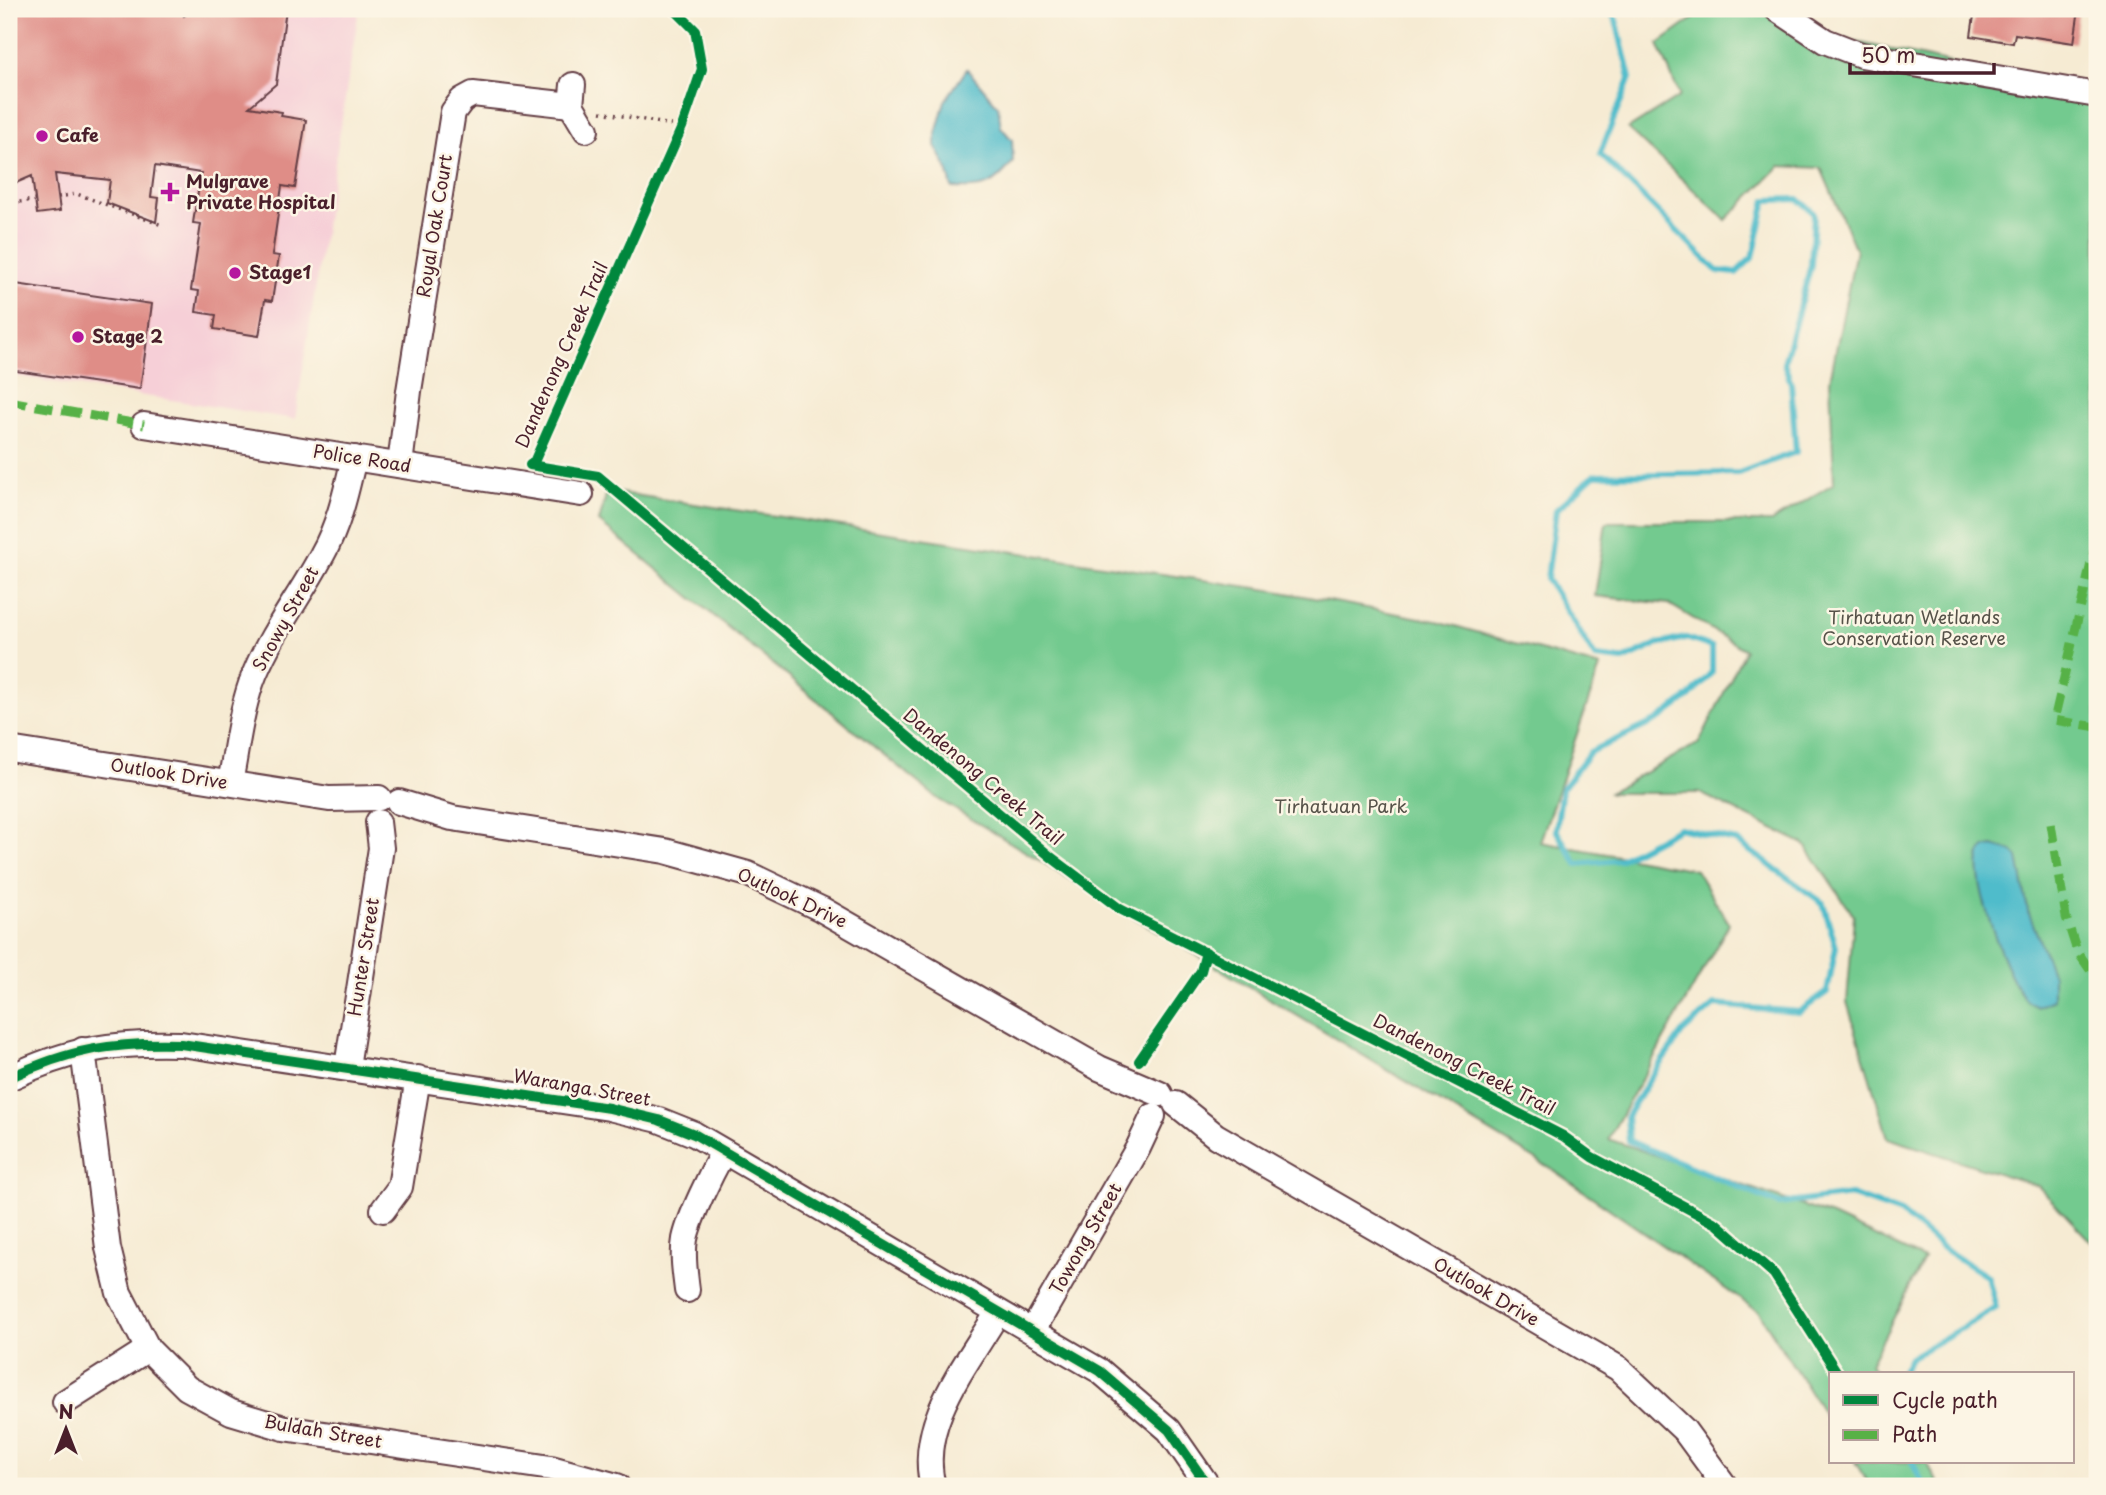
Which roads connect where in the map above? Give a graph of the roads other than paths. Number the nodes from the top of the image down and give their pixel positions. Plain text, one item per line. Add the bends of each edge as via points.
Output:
1 (1777, 9) edge
2 (2097, 94) edge
3 (592, 121) road end
4 (144, 425) dead end
5 (354, 458) junction
6 (400, 465) junction
7 (581, 494) dead end
8 (9, 749) edge
9 (230, 783) junction
10 (387, 813) junction
11 (83, 1050) junction
12 (347, 1067) junction
13 (418, 1077) junction
14 (9, 1078) edge
15 (1161, 1111) junction
16 (723, 1152) junction
17 (383, 1210) dead end
18 (687, 1290) dead end
19 (998, 1312) junction
20 (1033, 1330) junction
21 (148, 1349) junction
22 (65, 1402) dead end
23 (617, 1486) edge
24 (933, 1486) edge
25 (1208, 1486) edge
26 (1725, 1486) edge

1 - 2 street via 1825,41 1861,55
3 - 6 street, Royal Oak Court via 572,95 473,94 453,112
4 - 5 street, Police Road
5 - 6 street, Police Road
5 - 9 street, Snowy Street via 345,498 322,556 254,676
6 - 7 street, Police Road
8 - 9 street, Outlook Drive
9 - 10 street, Outlook Drive
10 - 12 street, Hunter Street
10 - 15 street, Outlook Drive via 452,818 664,851 748,874 821,909 1099,1068
11 - 12 street, Waranga Street via 181,1044
11 - 14 street, Waranga Street
11 - 21 street, Buldah Street via 108,1248 119,1293
12 - 13 street, Waranga Street
13 - 16 street, Waranga Street via 635,1114 694,1134
13 - 17 street via 400,1187
15 - 20 street, Towong Street
15 - 26 street, Outlook Drive via 1216,1136 1618,1368 1684,1430
16 - 18 street via 685,1238
16 - 19 street, Waranga Street
19 - 20 street, Waranga Street
19 - 24 street via 938,1415 929,1460
20 - 25 street, Waranga Street via 1100,1371 1169,1430
21 - 22 street
21 - 23 street, Buldah Street via 187,1388 231,1412 284,1428 551,1468

